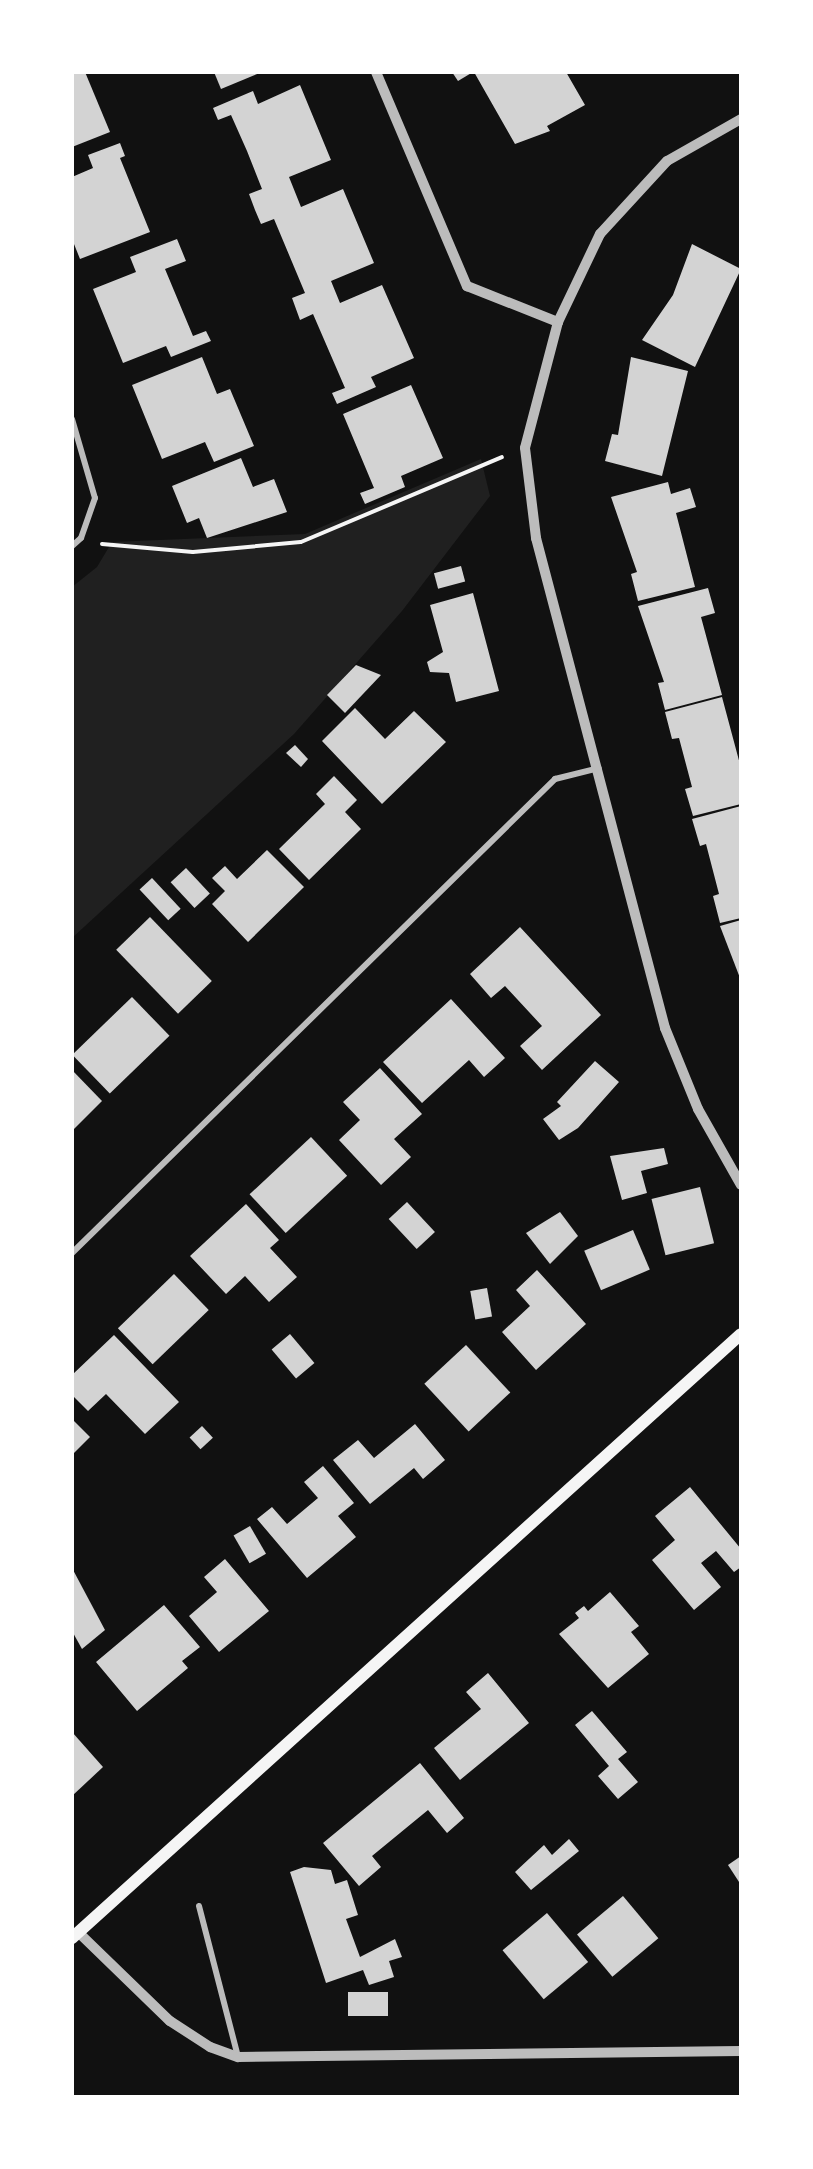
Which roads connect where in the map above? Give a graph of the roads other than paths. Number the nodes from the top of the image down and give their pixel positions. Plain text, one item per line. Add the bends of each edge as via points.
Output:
1 (376, 72) edge
2 (741, 119) edge
3 (558, 322) junction
4 (72, 419) edge
5 (72, 546) edge
6 (599, 768) junction
7 (741, 1185) edge
8 (72, 1253) edge
9 (741, 1334) edge
10 (199, 1906) dead end
11 (75, 1935) edge
12 (741, 2051) edge
13 (238, 2057) junction

1 - 3 street via 467,286
2 - 3 street via 667,161 631,196 600,234
3 - 6 street via 525,448 536,538
4 - 5 street via 95,498 81,538
6 - 7 street via 665,1028 699,1109
6 - 8 street via 555,779
9 - 11 main road
10 - 13 street
11 - 13 street via 170,2020 210,2047
12 - 13 street

